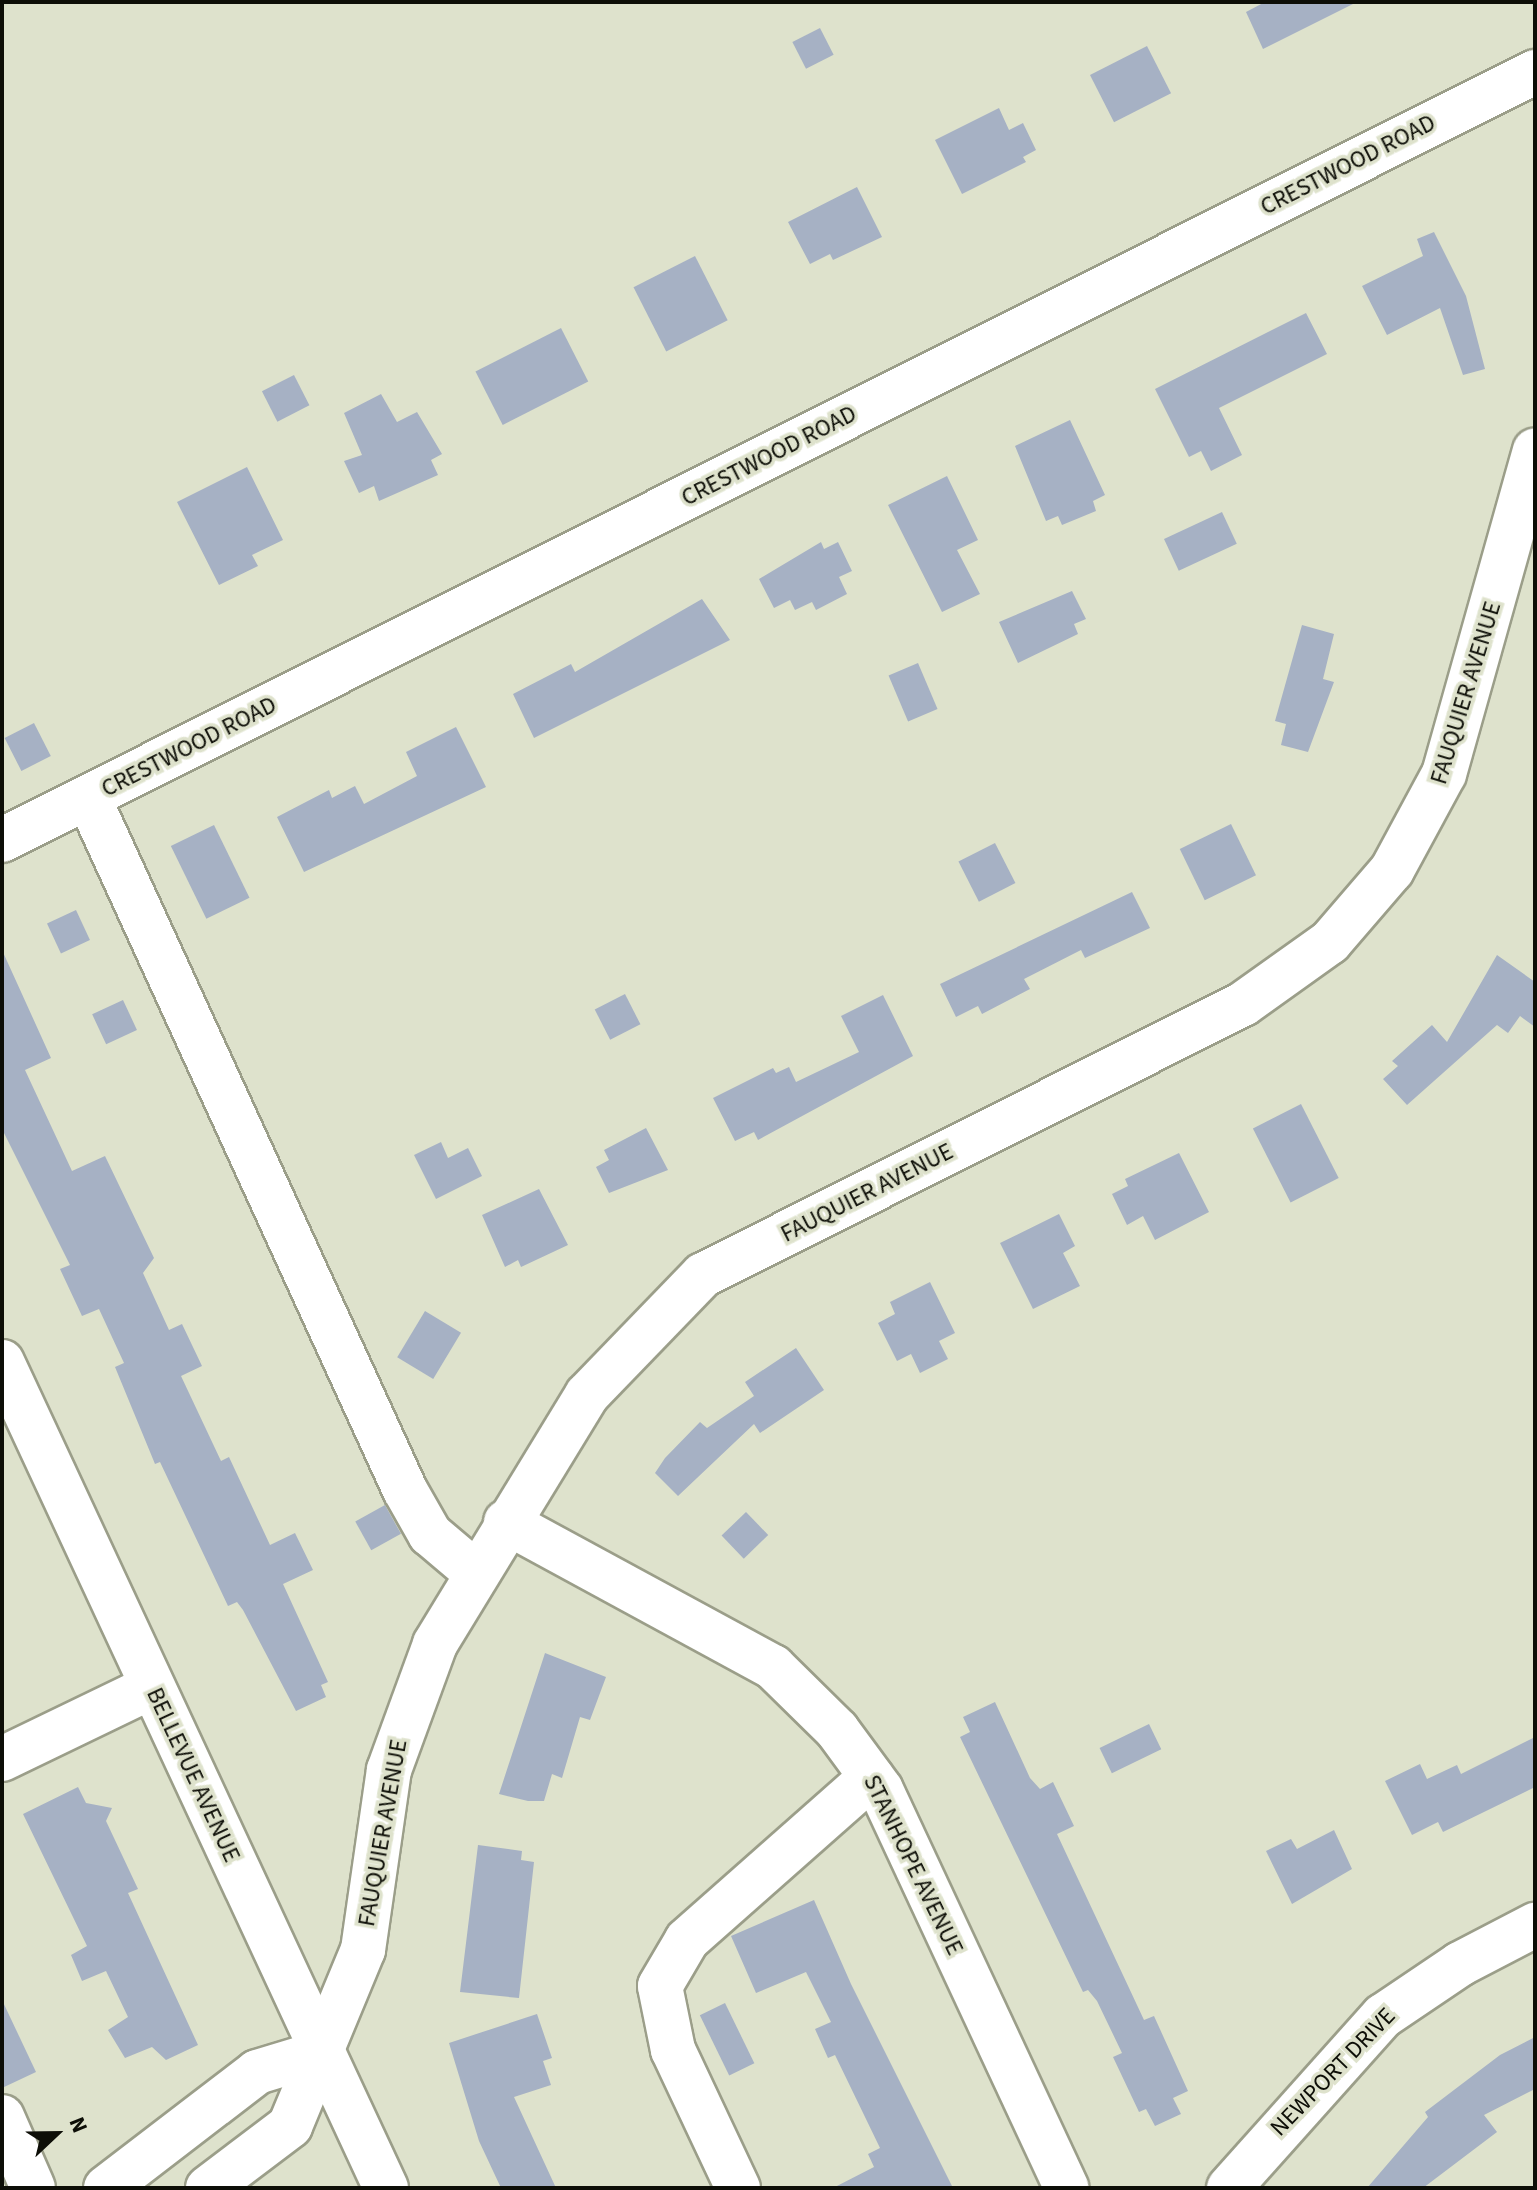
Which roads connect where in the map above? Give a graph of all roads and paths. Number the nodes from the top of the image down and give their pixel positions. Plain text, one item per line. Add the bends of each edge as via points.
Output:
1 (1528, 83) edge
2 (1535, 451) edge
3 (88, 797) junction
4 (2, 840) edge
5 (2, 1362) edge
6 (506, 1522) junction
7 (476, 1573) junction
8 (151, 1687) junction
9 (2, 1759) edge
10 (871, 1777) junction
11 (1535, 1925) edge
12 (323, 2052) junction
13 (2, 2117) edge
14 (33, 2188) edge
15 (106, 2188) edge
16 (208, 2188) edge
17 (386, 2188) edge
18 (738, 2188) edge
19 (1067, 2188) edge
20 (1229, 2188) edge

1 - 3 street, CRESTWOOD ROAD
2 - 6 street, FAUQUIER AVENUE via 1444,774 1392,870 1330,942 1243,1004 703,1275 587,1395
3 - 4 street, CRESTWOOD ROAD
3 - 7 street via 405,1490 430,1534
5 - 8 street, BELLEVUE AVENUE
6 - 7 street, FAUQUIER AVENUE
6 - 10 street, STANHOPE AVENUE via 773,1667 837,1730
7 - 12 street, FAUQUIER AVENUE via 435,1644 404,1721 389,1770 363,1950
8 - 9 street
8 - 12 street, BELLEVUE AVENUE
10 - 18 street via 687,1940 660,1986 673,2050
10 - 19 street, STANHOPE AVENUE
11 - 20 street, NEWPORT DRIVE via 1460,1964 1383,2016
12 - 15 street via 257,2072
12 - 16 street, FAUQUIER AVENUE via 290,2126
12 - 17 street, BELLEVUE AVENUE
13 - 14 street

